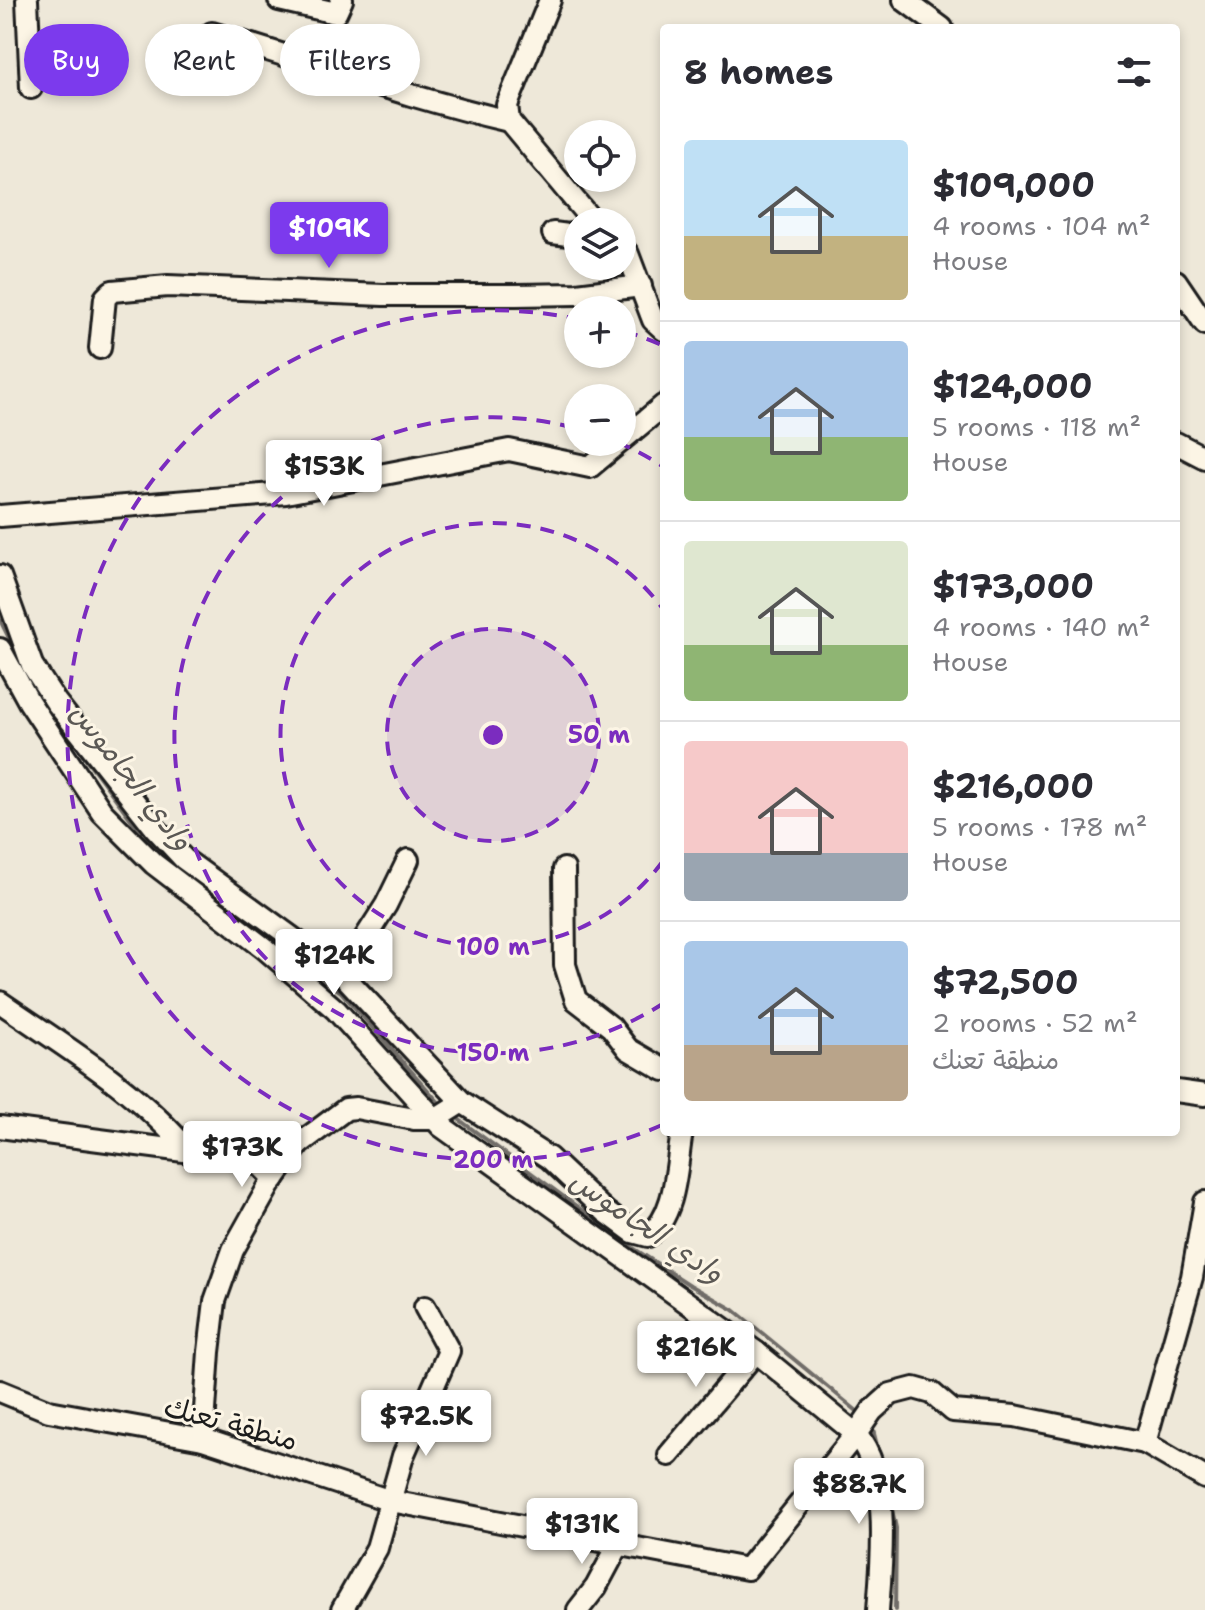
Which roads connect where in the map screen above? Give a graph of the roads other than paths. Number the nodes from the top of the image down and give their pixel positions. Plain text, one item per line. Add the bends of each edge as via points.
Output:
1 (27, 0) edge
2 (279, 0) edge
3 (342, 0) edge
4 (550, 0) edge
5 (904, 0) edge
6 (28, 24) edge
7 (937, 24) edge
8 (264, 48) edge
9 (509, 121) junction
10 (581, 208) edge
11 (553, 233) dead end
12 (564, 234) edge
13 (636, 274) edge
14 (641, 286) junction
15 (1180, 287) edge
16 (1205, 324) edge
17 (660, 326) edge
18 (100, 348) dead end
19 (660, 408) edge
20 (636, 428) edge
21 (1180, 445) edge
22 (603, 456) edge
23 (1205, 458) edge
24 (0, 516) edge
25 (0, 576) edge
26 (0, 649) edge
27 (408, 860) dead end
28 (564, 869) dead end
29 (342, 974) junction
30 (0, 1002) edge
31 (660, 1068) edge
32 (1180, 1092) edge
33 (1205, 1095) edge
34 (462, 1102) junction
35 (435, 1119) junction
36 (0, 1127) edge
37 (681, 1136) edge
38 (189, 1152) junction
39 (274, 1179) junction
40 (1205, 1202) edge
41 (425, 1307) dead end
42 (756, 1352) junction
43 (0, 1391) edge
44 (856, 1434) junction
45 (203, 1439) junction
46 (1145, 1443) junction
47 (669, 1455) dead end
48 (1205, 1478) edge
49 (391, 1501) junction
50 (619, 1544) junction
51 (342, 1610) edge
52 (578, 1610) edge
53 (878, 1610) edge

1 - 6 street
2 - 3 street via 336,13
4 - 9 street via 507,105
5 - 7 street
8 - 9 street
9 - 10 street
11 - 12 street
13 - 14 street
14 - 17 street
14 - 18 street via 516,295 168,286 112,291 105,298
15 - 16 street
19 - 20 street
21 - 23 street
22 - 24 street via 590,467 509,450 286,493
25 - 29 street via 32,665 156,829 184,859
26 - 35 street via 102,812 154,864 336,1010
27 - 29 street
28 - 31 street via 565,965 576,1000 611,1027 628,1049
29 - 34 street
30 - 38 street via 136,1099
32 - 33 street
34 - 35 street
34 - 37 street via 549,1158 633,1232 648,1236 660,1228 669,1207
35 - 39 street via 346,1109 299,1144
35 - 42 street
36 - 38 street
38 - 39 street via 245,1159
39 - 45 street via 233,1250 215,1301
40 - 46 street via 1192,1277
41 - 49 street via 449,1351 403,1456
42 - 44 street
42 - 47 street
43 - 45 street, منطقة تعنك via 49,1411
44 - 46 street via 891,1394 914,1388 932,1393 953,1411 1015,1416
44 - 50 street, منطقة تعنك via 747,1569
44 - 53 street via 873,1463 881,1507
45 - 49 street, منطقة تعنك
46 - 48 street
49 - 50 street, منطقة تعنك
49 - 51 street via 377,1548
50 - 52 street

